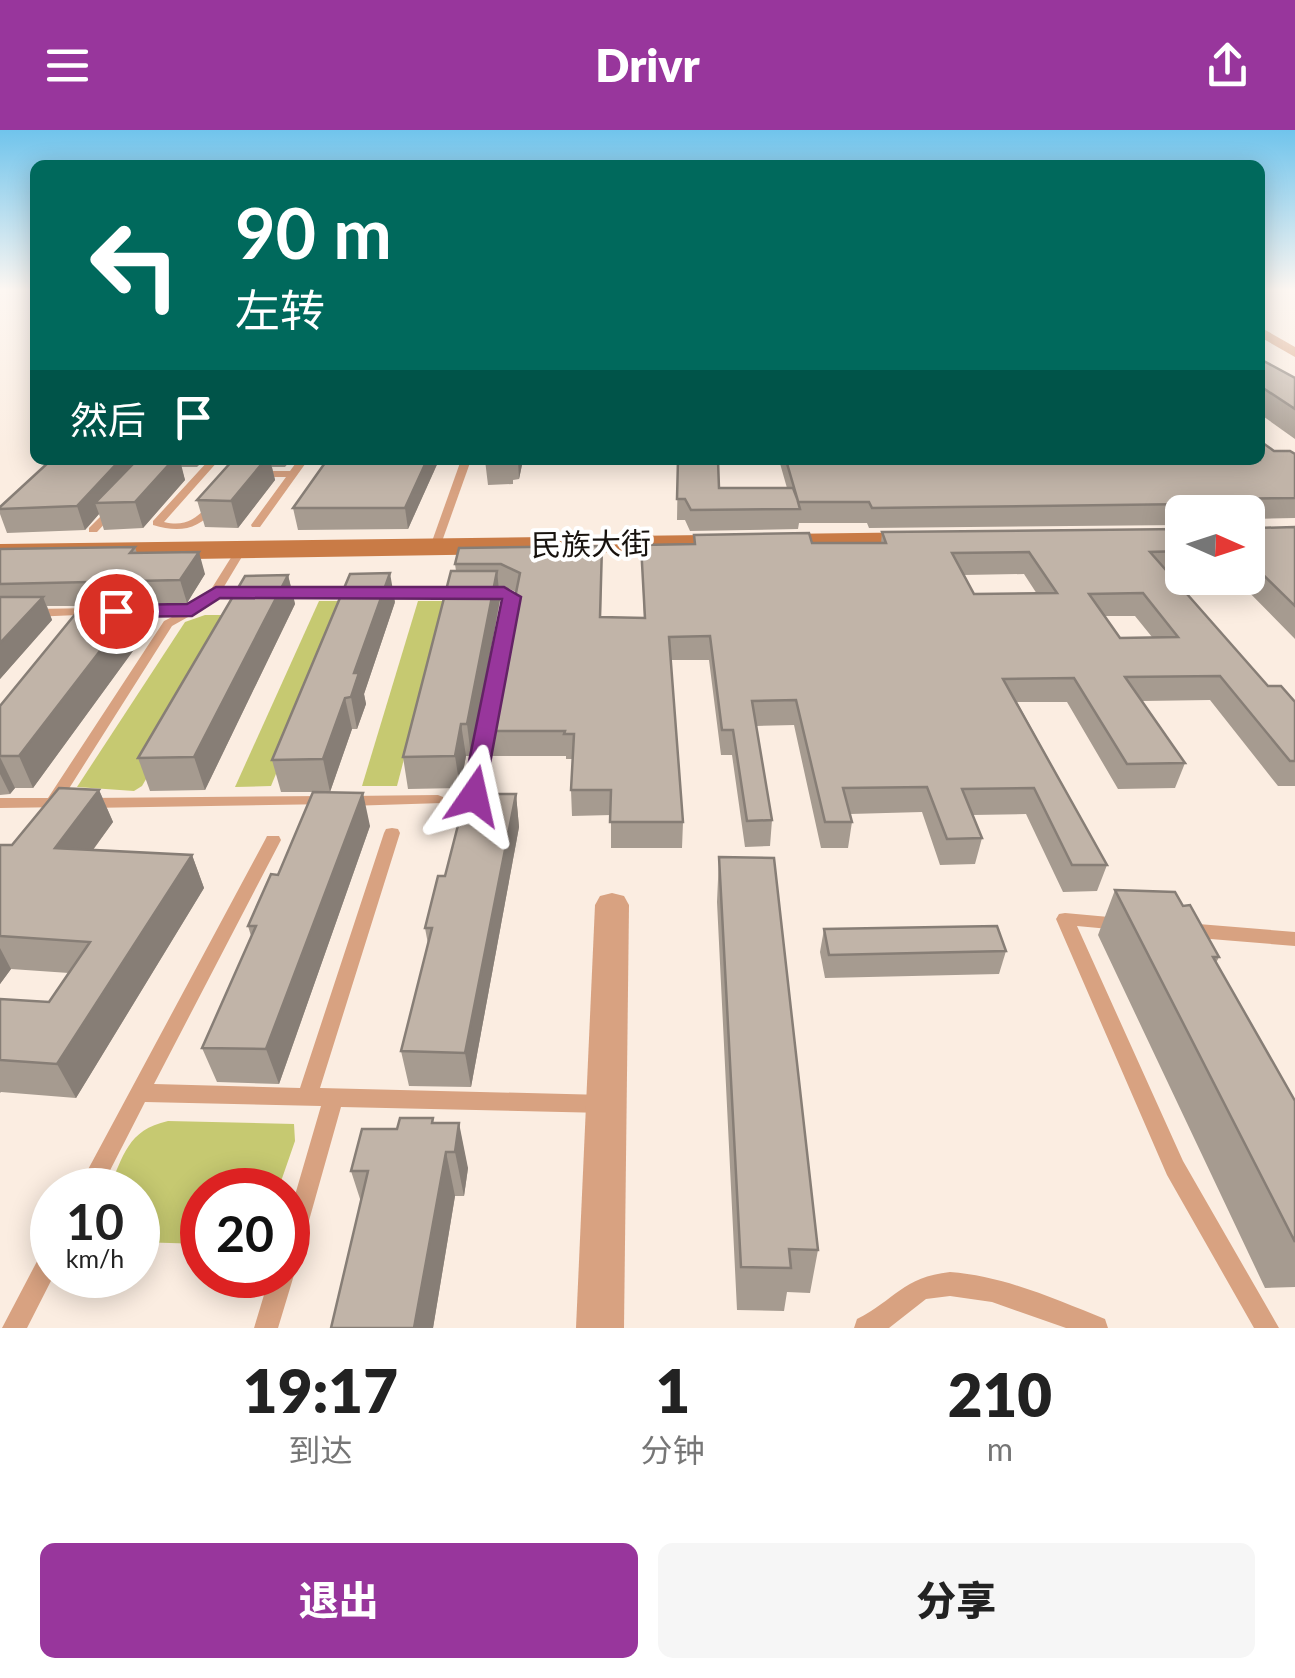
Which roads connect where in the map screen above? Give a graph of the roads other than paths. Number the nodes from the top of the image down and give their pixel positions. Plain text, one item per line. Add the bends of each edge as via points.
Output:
1 (210, 465) edge
2 (299, 465) edge
3 (464, 465) edge
4 (184, 473) dead end
5 (202, 474) junction
6 (220, 474) edge
7 (239, 474) edge
8 (293, 474) junction
9 (218, 499) edge
10 (121, 501) edge
11 (93, 530) dead end
12 (248, 538) junction
13 (165, 540) junction
14 (966, 540) edge
15 (434, 548) junction
16 (0, 554) edge
17 (216, 592) junction
18 (192, 610) junction
19 (21, 613) edge
20 (474, 796) edge
21 (438, 800) dead end
22 (0, 803) edge
23 (52, 803) junction
24 (392, 833) dead end
25 (273, 840) dead end
26 (612, 905) dead end
27 (1295, 940) edge
28 (139, 1093) junction
29 (307, 1096) junction
30 (334, 1098) junction
31 (606, 1104) junction
32 (100, 1168) edge
33 (310, 1180) edge
34 (30, 1298) edge
35 (275, 1298) edge
36 (14, 1328) edge
37 (266, 1328) edge
38 (600, 1328) edge
39 (866, 1328) edge
40 (1096, 1328) edge
41 (1268, 1328) edge

1 - 5 lane
2 - 8 lane
3 - 15 lane
4 - 5 lane
5 - 6 lane
5 - 13 lane via 157,523
7 - 8 lane
8 - 12 lane
9 - 13 lane via 198,524
10 - 11 lane
12 - 13 main road, 民族大街
12 - 15 main road, 民族大街
12 - 17 lane
13 - 16 main road, 民族大街
14 - 15 main road, 民族大街
17 - 18 lane
17 - 20 lane via 512,597
18 - 19 lane
18 - 23 lane via 168,624
21 - 23 lane
22 - 23 lane
24 - 29 lane
25 - 28 lane
26 - 31 street
27 - 41 lane via 1065,919 1175,1168
28 - 29 lane
28 - 32 lane
29 - 30 lane
30 - 31 lane
30 - 33 lane
31 - 38 street
34 - 36 lane
35 - 37 lane
39 - 40 lane via 928,1286 960,1284

